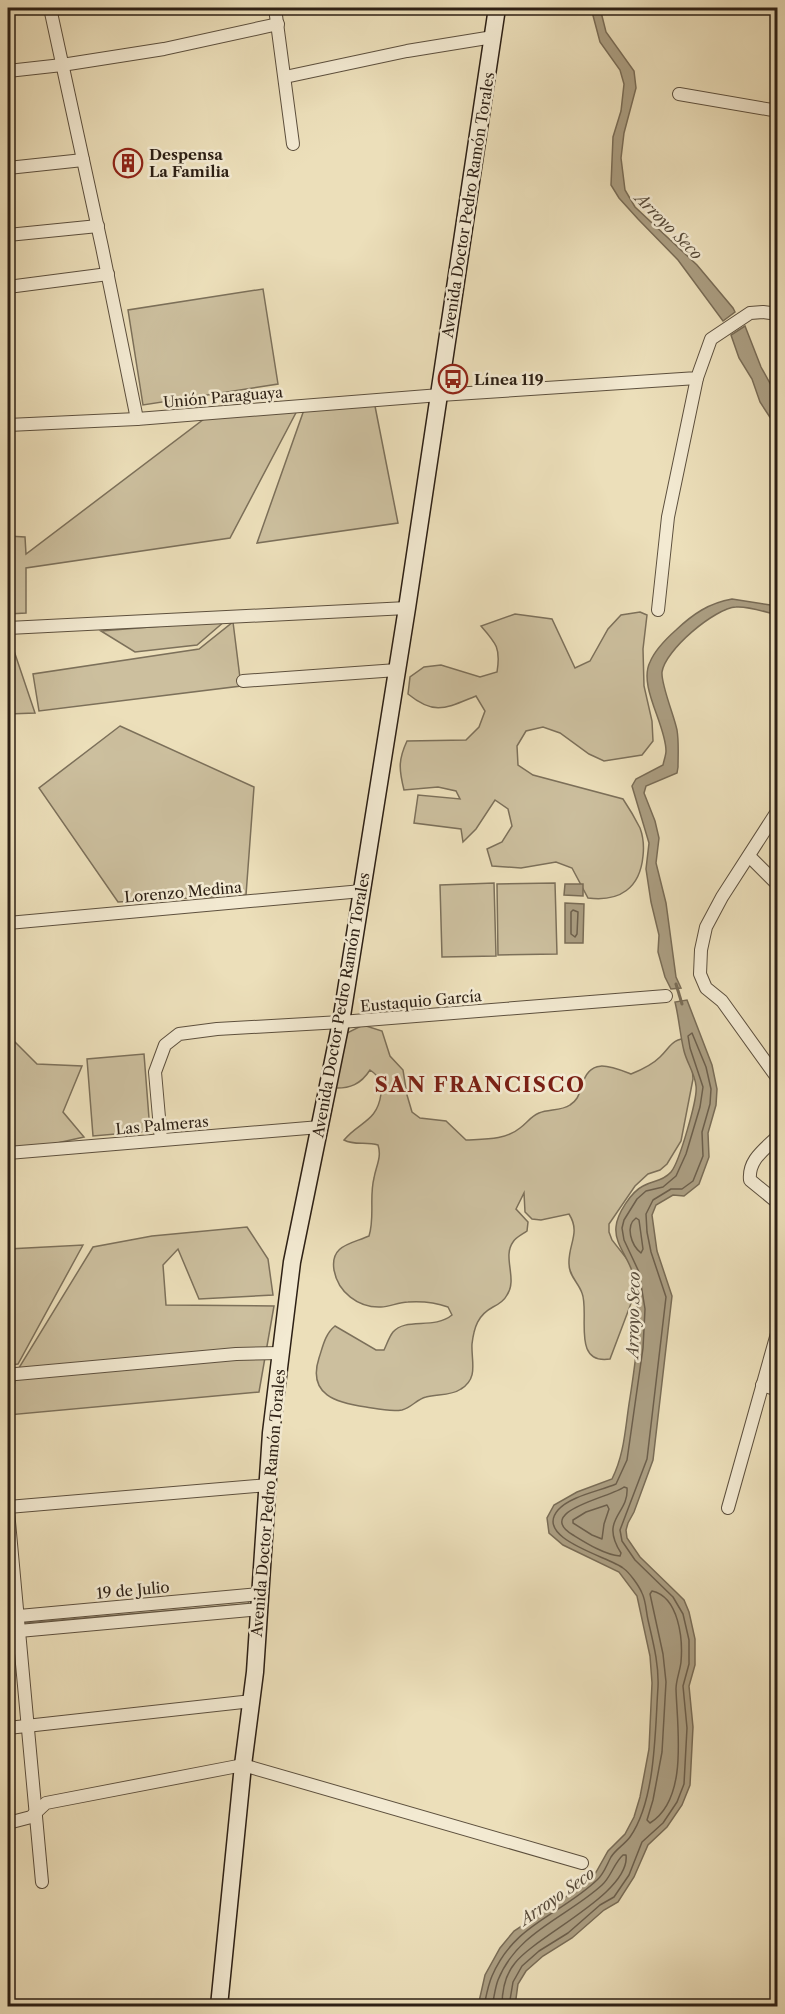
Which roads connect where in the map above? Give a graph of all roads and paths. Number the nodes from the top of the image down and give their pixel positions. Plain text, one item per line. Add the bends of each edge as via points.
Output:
1 (50, 8) edge
2 (275, 8) edge
3 (497, 8) edge
4 (278, 24) junction
5 (493, 37) junction
6 (62, 65) junction
7 (8, 71) edge
8 (285, 77) junction
9 (679, 94) dead end
10 (777, 111) edge
11 (293, 144) dead end
12 (82, 160) junction
13 (8, 168) edge
14 (98, 226) junction
15 (8, 235) edge
16 (108, 274) junction
17 (8, 287) edge
18 (777, 314) edge
19 (696, 378) junction
20 (440, 395) junction
21 (136, 419) junction
22 (8, 425) edge
23 (407, 608) junction
24 (658, 610) dead end
25 (8, 628) edge
26 (397, 669) junction
27 (243, 681) dead end
28 (777, 810) edge
29 (749, 856) junction
30 (777, 885) edge
31 (362, 891) junction
32 (8, 923) edge
33 (666, 996) dead end
34 (341, 1022) junction
35 (777, 1079) edge
36 (320, 1127) junction
37 (777, 1136) edge
38 (161, 1140) junction
39 (8, 1153) edge
40 (777, 1203) edge
41 (777, 1330) edge
42 (281, 1353) junction
43 (16, 1374) dead end
44 (762, 1385) junction
45 (777, 1390) edge
46 (268, 1485) junction
47 (728, 1508) dead end
48 (8, 1509) edge
49 (260, 1601) junction
50 (12, 1616) edge
51 (13, 1631) edge
52 (252, 1701) junction
53 (28, 1726) junction
54 (8, 1728) edge
55 (243, 1765) junction
56 (36, 1813) junction
57 (8, 1823) edge
58 (582, 1863) dead end
59 (42, 1882) dead end
60 (219, 2007) edge

1 - 6 street
2 - 4 street
3 - 5 street, Avenida Doctor Pedro Ramón Torales
4 - 6 street via 164,49
4 - 8 street
5 - 8 street
5 - 20 street, Avenida Doctor Pedro Ramón Torales
6 - 7 street
6 - 12 street
8 - 11 street
9 - 10 street
12 - 13 street
12 - 14 street
14 - 15 street
14 - 16 street
16 - 17 street
16 - 21 street
18 - 19 street via 750,313 711,339
19 - 20 street, Unión Paraguaya
19 - 24 street via 668,517
20 - 21 street, Unión Paraguaya
20 - 23 street, Avenida Doctor Pedro Ramón Torales
21 - 22 street, Unión Paraguaya
23 - 25 street
23 - 26 street, Avenida Doctor Pedro Ramón Torales
26 - 27 street
26 - 31 street, Avenida Doctor Pedro Ramón Torales
28 - 29 street
29 - 30 street
29 - 35 street via 706,927 700,974 706,988 722,1001
31 - 32 street, Lorenzo Medina
31 - 34 street, Avenida Doctor Pedro Ramón Torales
33 - 34 street, Eustaquio García
34 - 36 street, Avenida Doctor Pedro Ramón Torales
34 - 38 street, Eustaquio García via 179,1034 165,1046 155,1072
36 - 38 street, Las Palmeras
36 - 42 street, Avenida Doctor Pedro Ramón Torales via 292,1262
37 - 40 street via 749,1170 750,1180
38 - 39 street, Las Palmeras
41 - 44 street
42 - 43 street
42 - 46 street, Avenida Doctor Pedro Ramón Torales
44 - 45 street
44 - 47 street
46 - 48 street
46 - 49 street, Avenida Doctor Pedro Ramón Torales
48 - 50 street
49 - 50 street, 19 de Julio
49 - 51 street, 19 de Julio
49 - 52 street, Avenida Doctor Pedro Ramón Torales
50 - 51 street
51 - 53 street
52 - 53 street
52 - 55 street, Avenida Doctor Pedro Ramón Torales
53 - 54 street
53 - 56 street
55 - 56 street via 46,1803
55 - 58 street
55 - 60 street, Avenida Doctor Pedro Ramón Torales
56 - 57 street
56 - 59 street

